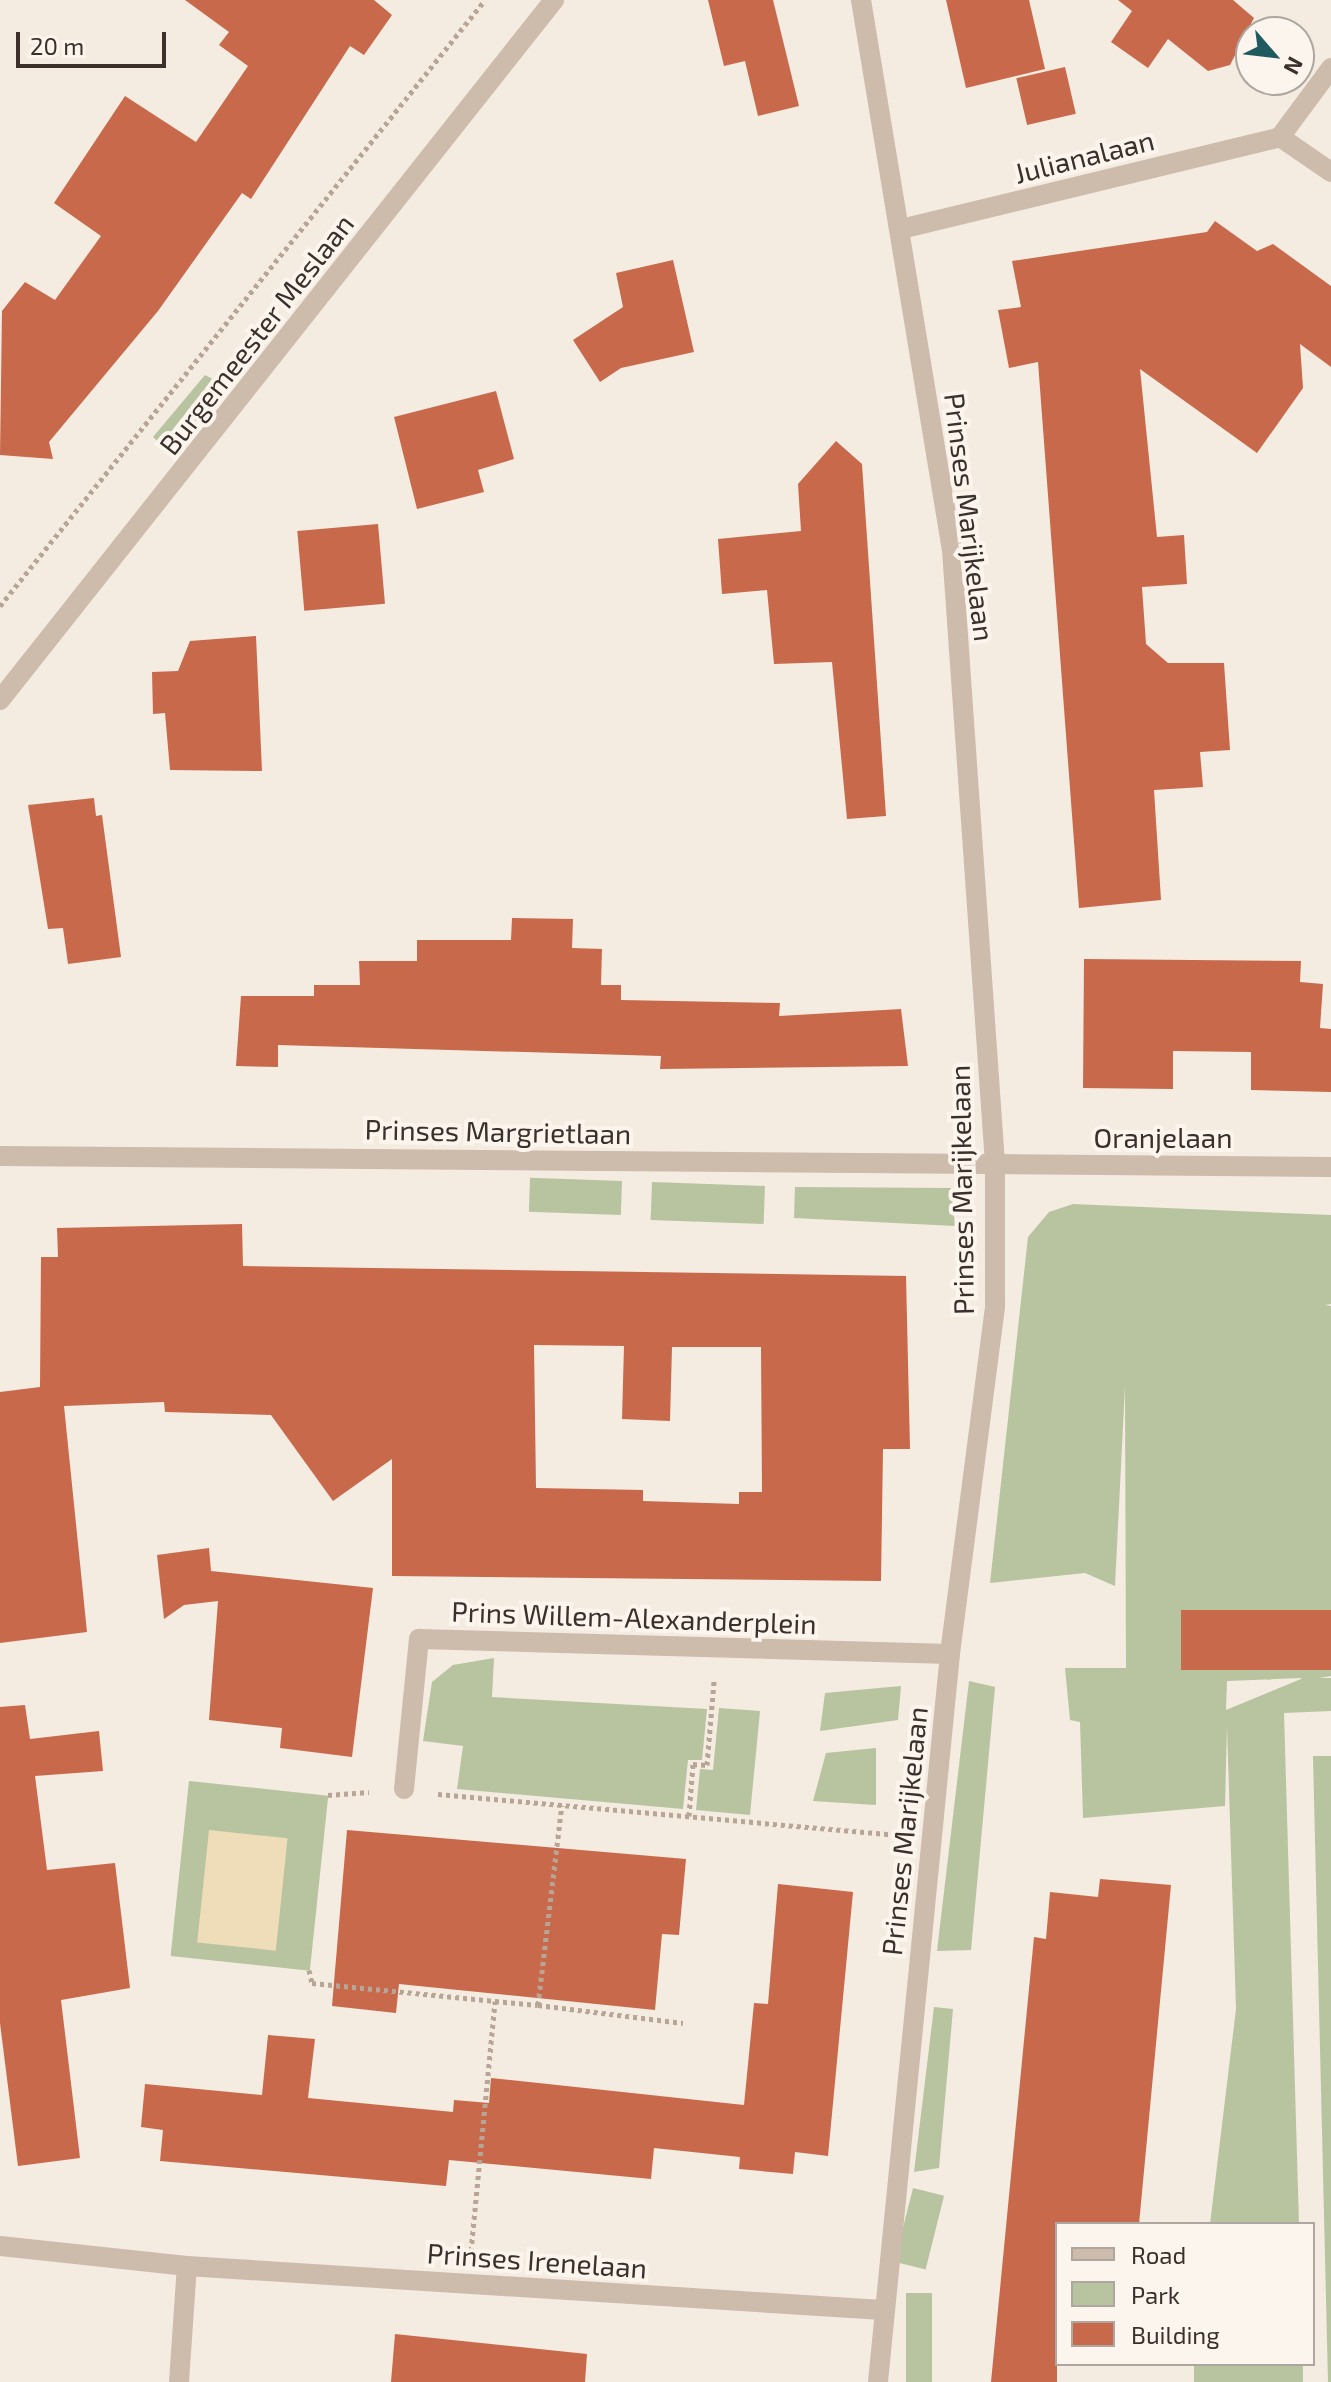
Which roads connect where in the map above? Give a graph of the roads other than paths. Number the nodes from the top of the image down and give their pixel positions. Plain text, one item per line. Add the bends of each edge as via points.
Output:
1 (554, 0) edge
2 (861, 0) edge
3 (1331, 68) edge
4 (1280, 137) junction
5 (1331, 172) edge
6 (901, 229) junction
7 (0, 700) edge
8 (0, 1156) edge
9 (995, 1164) junction
10 (1331, 1167) edge
11 (950, 1654) junction
12 (404, 1789) road end
13 (0, 2246) edge
14 (187, 2266) junction
15 (883, 2310) junction
16 (179, 2382) edge
17 (878, 2382) edge

1 - 7 street, Burgemeester Meslaan
2 - 6 street, Prinses Marijkelaan
3 - 4 street
4 - 5 street
4 - 6 street, Julianalaan
6 - 9 street, Prinses Marijkelaan via 952,550
8 - 9 street, Prinses Margrietlaan
9 - 10 street, Oranjelaan
9 - 11 street, Prinses Marijkelaan via 995,1307
11 - 12 street, Prins Willem-Alexanderplein via 419,1639
11 - 15 street, Prinses Marijkelaan
13 - 14 street, Prinses Irenelaan
14 - 15 street, Prinses Irenelaan
14 - 16 street
15 - 17 street, Prinses Marijkelaan

